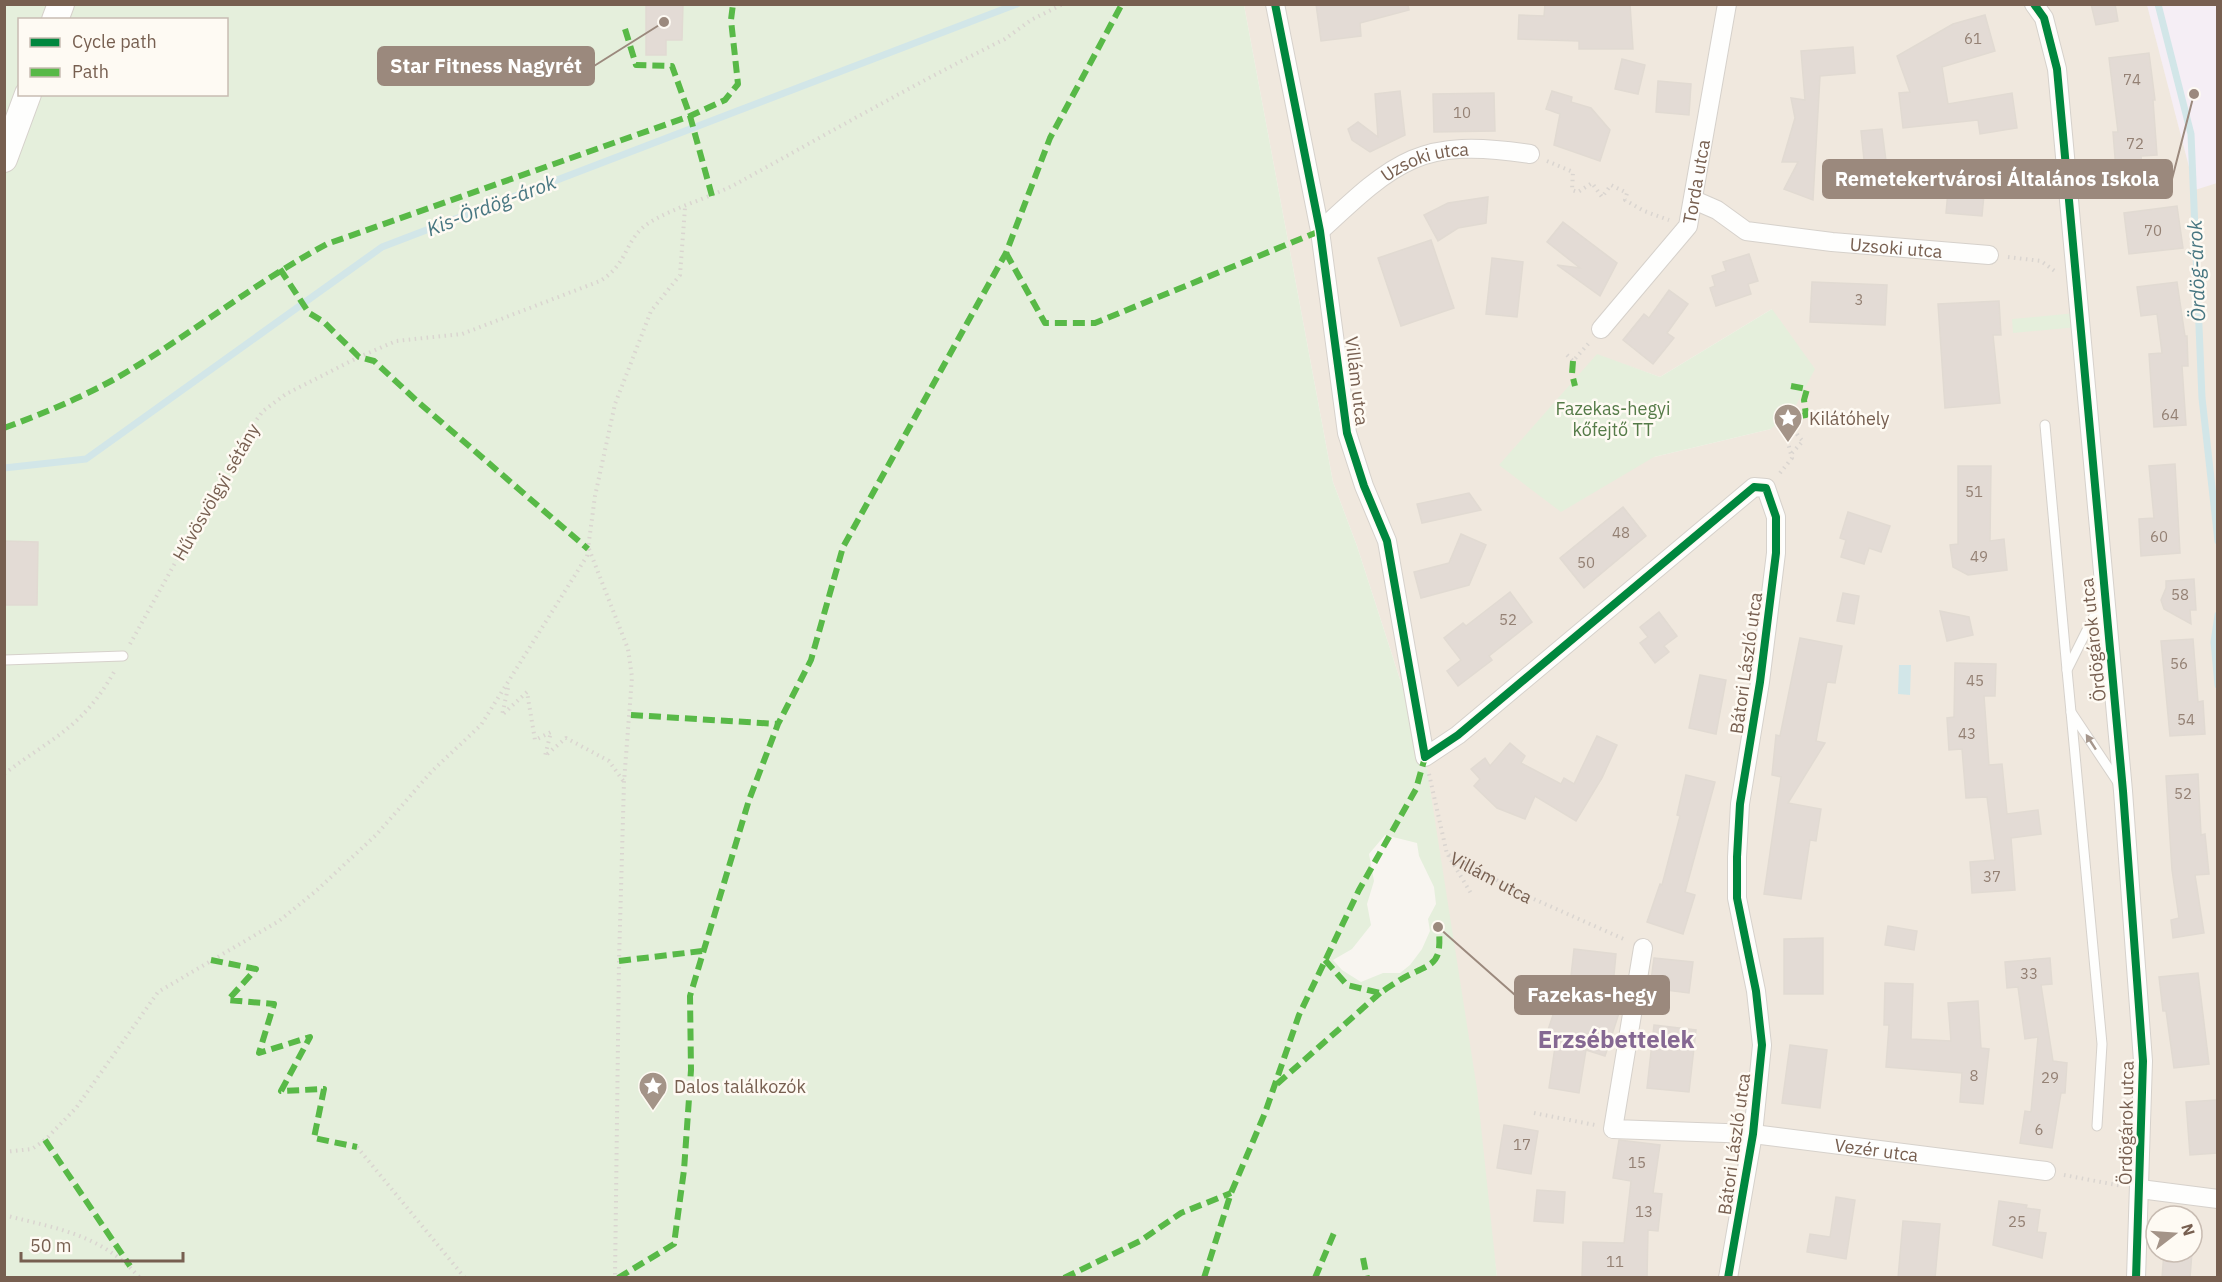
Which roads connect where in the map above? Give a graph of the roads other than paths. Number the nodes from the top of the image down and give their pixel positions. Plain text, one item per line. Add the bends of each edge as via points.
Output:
1 (1275, 4) edge
2 (1727, 4) edge
3 (2034, 4) edge
4 (27, 96) edge
5 (1530, 154) road end
6 (4, 159) edge
7 (1694, 200) junction
8 (1320, 231) junction
9 (1989, 255) road end
10 (1601, 329) road end
11 (2045, 424) dead end
12 (2104, 596) junction
13 (123, 656) road end
14 (4, 660) edge
15 (2067, 670) junction
16 (2072, 712) junction
17 (1425, 758) joint
18 (2123, 791) junction
19 (1643, 948) dead end
20 (2097, 1126) dead end
21 (1753, 1134) junction
22 (2046, 1171) road end
23 (2140, 1189) junction
24 (2217, 1199) edge
25 (1728, 1278) edge
26 (2136, 1278) edge

1 - 8 street, Villám utca
2 - 7 street, Torda utca
3 - 12 street, Ördögárok utca via 2044,18 2057,69
4 - 6 street
5 - 8 street, Uzsoki utca via 1473,147 1421,155 1373,182
7 - 9 street, Uzsoki utca via 1717,210 1746,231 1832,243
7 - 10 street, Torda utca via 1688,226
8 - 17 street, Villám utca via 1347,433 1387,541
11 - 15 lane, Ördögárok utca
12 - 15 lane, Ördögárok utca
12 - 18 street, Ördögárok utca
13 - 14 lane
15 - 16 lane, Ördögárok utca
18 -> 16 lane, Ördögárok utca
16 - 20 lane, Ördögárok utca via 2102,1044
17 - 21 street, Bátori László utca via 1458,735 1754,487 1766,488 1776,517 1776,553 1740,804 1737,857 1737,898 1756,991 1762,1045
18 - 23 street, Ördögárok utca via 2143,1061
19 - 21 street, Vezér utca via 1613,1129
21 - 22 street, Vezér utca
21 - 25 street, Bátori László utca
23 - 24 street
23 - 26 street, Ördögárok utca

